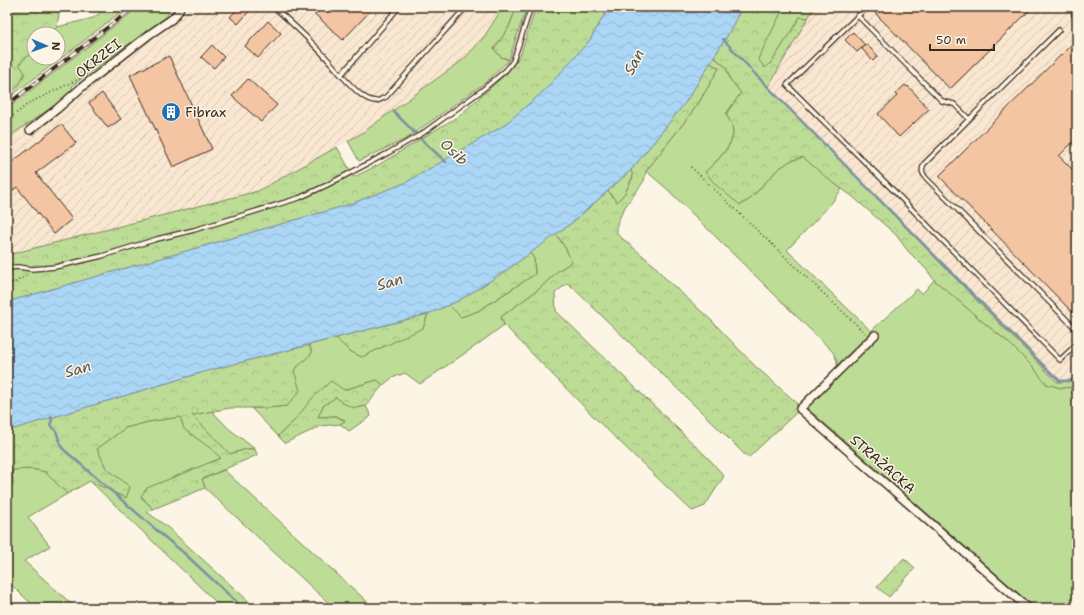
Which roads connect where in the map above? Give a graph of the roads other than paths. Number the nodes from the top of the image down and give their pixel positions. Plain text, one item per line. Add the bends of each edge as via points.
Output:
1 (180, 7) edge
2 (274, 7) edge
3 (400, 7) edge
4 (466, 7) edge
5 (531, 7) edge
6 (867, 7) edge
7 (858, 16) junction
8 (1058, 30) dead end
9 (341, 76) junction
10 (969, 119) junction
11 (30, 130) dead end
12 (7, 268) edge
13 (1077, 330) edge
14 (873, 336) road end
15 (1077, 344) edge
16 (1028, 608) edge

1 - 11 street, OKRZEI via 172,19
2 - 9 lane via 305,35
3 - 9 lane
4 - 9 lane via 386,97 378,101 364,97
5 - 12 lane via 513,60 506,70 414,139 327,185 299,198 102,256 55,267
6 - 7 lane
7 - 10 lane via 942,101 954,104
7 - 15 lane via 787,85 1060,360
8 - 10 lane
10 - 13 lane via 924,164 923,174
14 - 16 street, STRAŻACKA via 800,408

